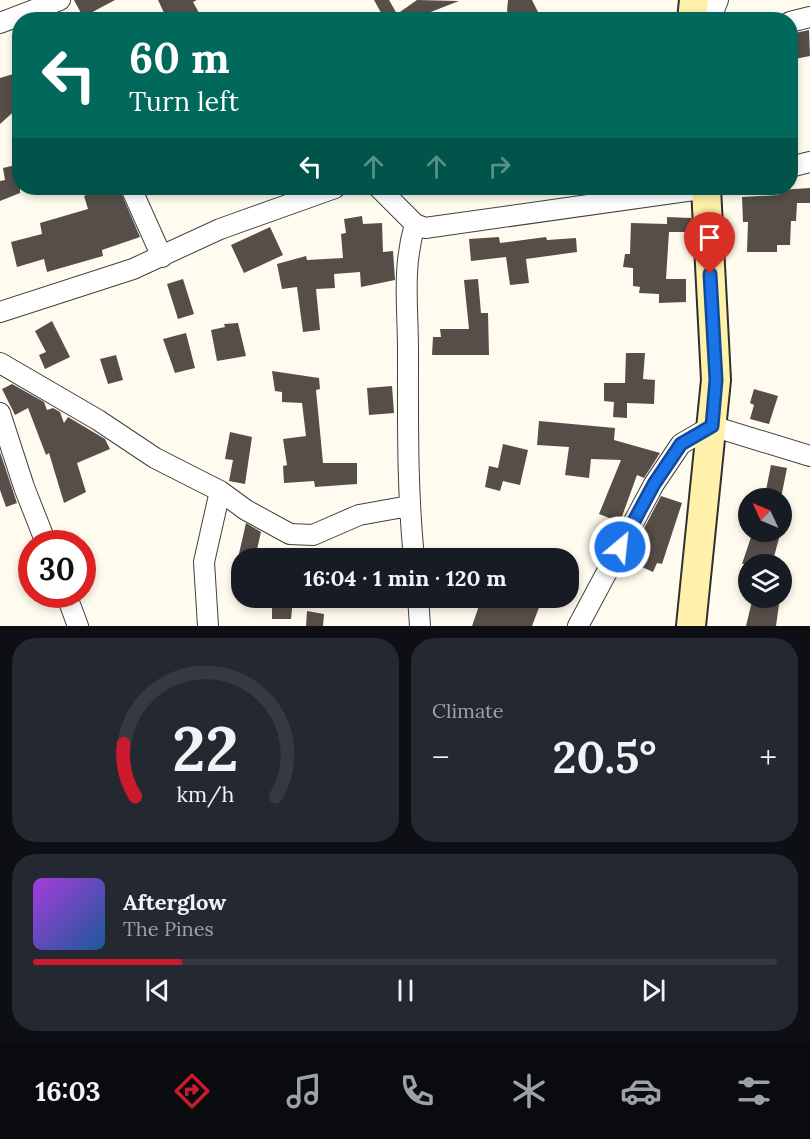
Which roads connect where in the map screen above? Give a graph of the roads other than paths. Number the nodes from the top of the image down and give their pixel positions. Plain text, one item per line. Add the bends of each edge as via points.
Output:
1 (60, 0) edge
2 (38, 10) edge
3 (134, 195) edge
4 (315, 195) edge
5 (386, 195) edge
6 (657, 195) edge
7 (706, 195) edge
8 (415, 224) junction
9 (162, 257) junction
10 (0, 312) edge
11 (0, 363) edge
12 (0, 413) edge
13 (712, 426) junction
14 (810, 456) edge
15 (220, 490) junction
16 (409, 507) junction
17 (41, 530) edge
18 (413, 548) edge
19 (71, 608) edge
20 (419, 608) edge
21 (78, 626) edge
22 (208, 626) edge
23 (420, 626) edge
24 (578, 626) edge
25 (692, 626) edge

1 - 2 street
3 - 9 street
4 - 9 street via 220,229
5 - 8 street
6 - 8 street via 425,228
7 - 13 street via 716,380
8 - 16 street via 405,276
9 - 10 street
11 - 15 street via 155,458
12 - 17 street
13 - 14 street
13 - 24 street via 681,444 640,510
13 - 25 street
15 - 16 street via 275,526 303,537 359,515
15 - 22 street via 204,562
16 - 18 street
19 - 21 street
20 - 23 street

